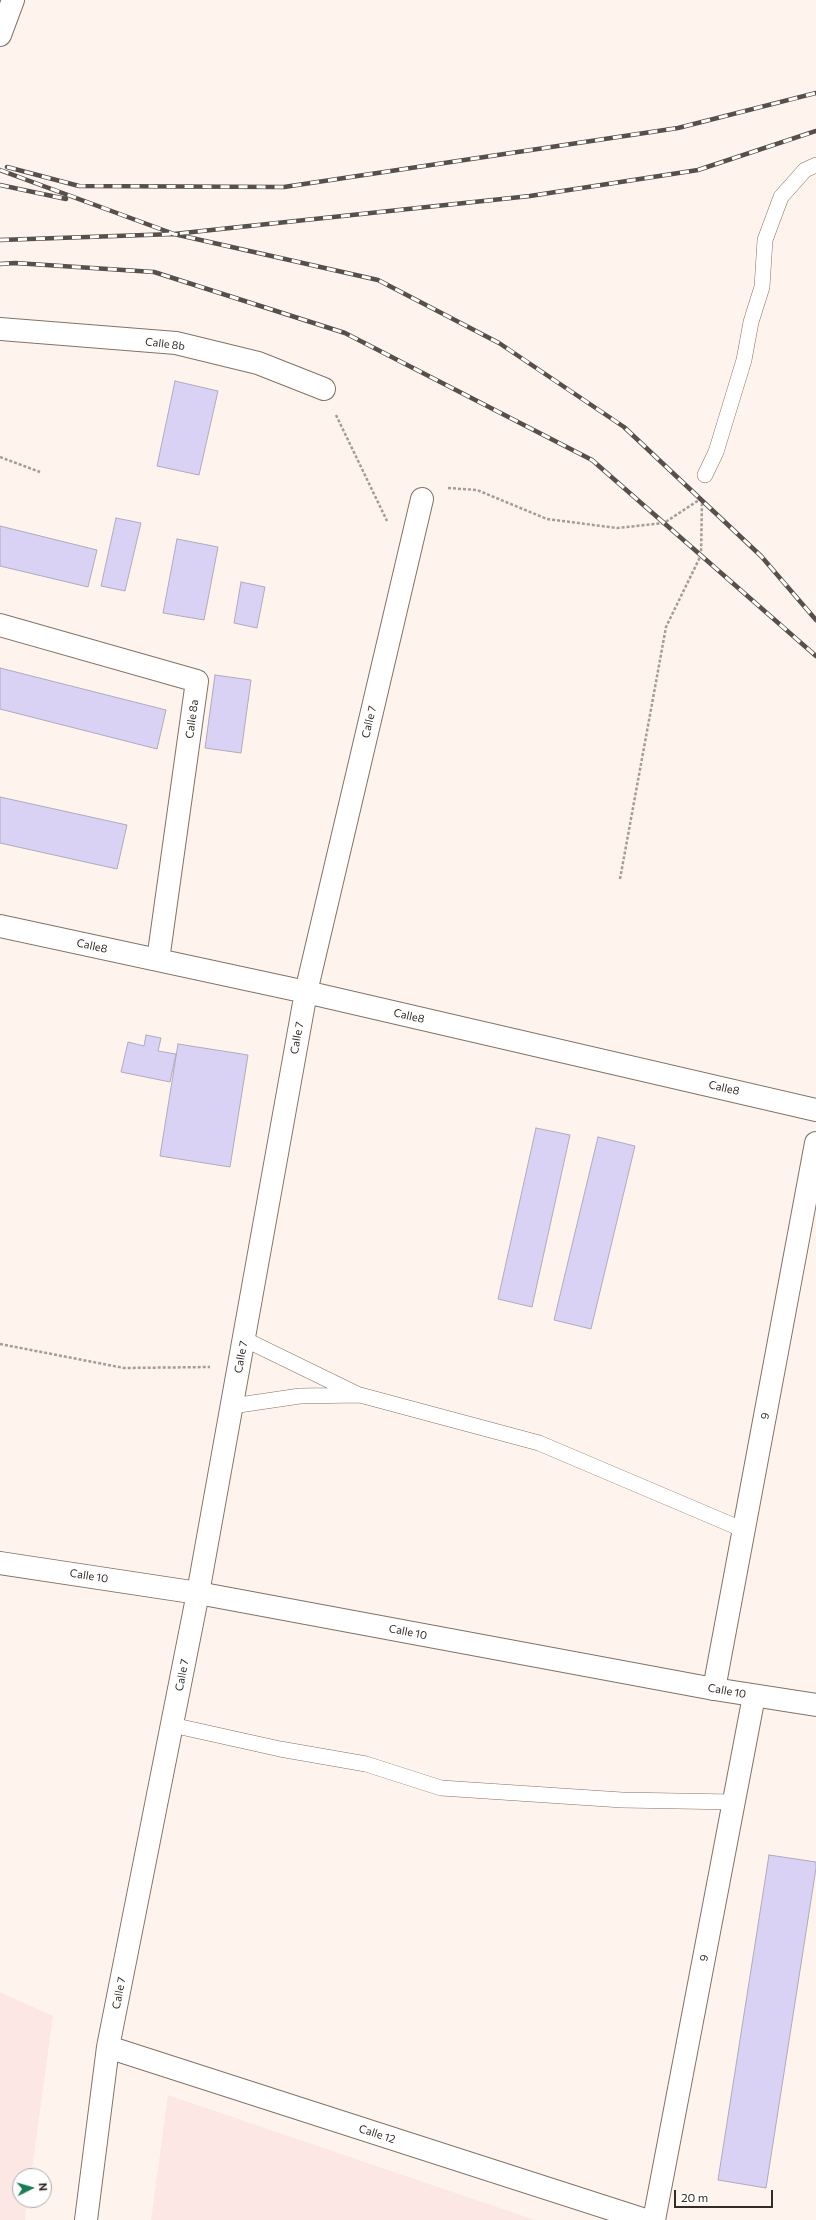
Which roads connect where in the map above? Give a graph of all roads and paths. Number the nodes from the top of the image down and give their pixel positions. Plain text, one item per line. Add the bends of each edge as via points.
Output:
1 (13, 0) edge
2 (0, 35) edge
3 (816, 166) edge
4 (0, 330) edge
5 (324, 389) joint
6 (0, 456) edge
7 (40, 472) dead end
8 (706, 475) dead end
9 (702, 492) dead end
10 (422, 499) joint
11 (700, 499) dead end
12 (407, 559) junction
13 (0, 625) edge
14 (620, 879) dead end
15 (0, 926) edge
16 (158, 960) junction
17 (306, 992) junction
18 (816, 1110) edge
19 (816, 1143) edge
20 (244, 1339) junction
21 (0, 1344) edge
22 (239, 1366) junction
23 (360, 1395) junction
24 (232, 1406) junction
25 (744, 1530) junction
26 (0, 1563) edge
27 (198, 1593) junction
28 (714, 1689) junction
29 (754, 1696) junction
30 (816, 1705) edge
31 (172, 1725) junction
32 (734, 1802) junction
33 (108, 2047) junction
34 (86, 2220) edge
35 (645, 2220) edge
36 (654, 2220) edge

1 - 2 street
3 - 8 lane via 805,170 781,197 765,240 762,287 751,322 744,360 716,452
4 - 5 street, Calle 8b via 176,343 258,363
5 - 12 path via 360,468
6 - 7 path
9 - 14 path via 701,555 666,627
10 - 11 path via 444,488 477,490 547,519 617,528 664,523
10 - 12 street, Calle 7
12 - 17 street, Calle 7
13 - 16 street, Calle 8a via 197,681
15 - 16 street, Calle8
16 - 17 street, Calle8
17 - 18 street, Calle8
17 - 20 street, Calle 7
19 - 25 street, 9
20 - 22 street, Calle 7
20 - 23 lane
21 - 22 path via 124,1368
22 - 24 street, Calle 7
23 - 24 lane via 300,1396
23 - 25 lane via 539,1443
24 - 27 street, Calle 7
25 - 28 street, 9
26 - 27 street, Calle 10
27 - 28 street, Calle 10
27 - 31 street, Calle 7
28 - 29 street, Calle 10
29 - 30 street, Calle 10
29 - 32 street, 9
31 - 32 lane via 280,1749 366,1764 441,1788 622,1800
31 - 33 street, Calle 7
32 - 36 street, 9
33 - 34 street, Calle 7
33 - 35 street, Calle 12

